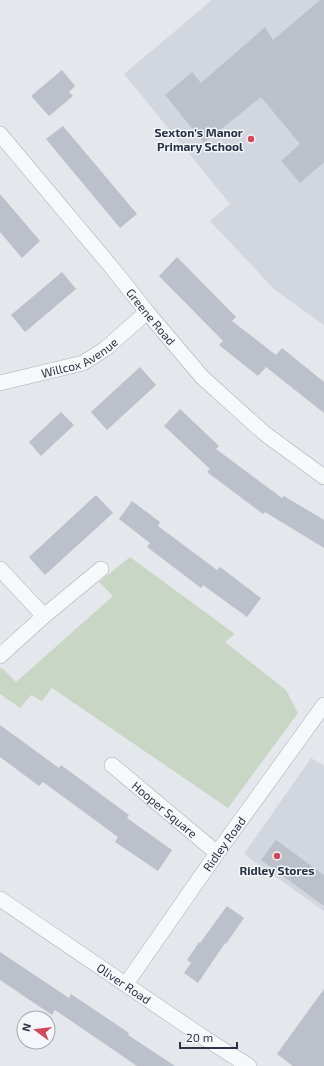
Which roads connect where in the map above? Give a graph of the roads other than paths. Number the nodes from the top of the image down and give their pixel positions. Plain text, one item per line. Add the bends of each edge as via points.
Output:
1 (0, 134) edge
2 (147, 312) junction
3 (0, 383) edge
4 (324, 477) edge
5 (0, 569) edge
6 (101, 569) dead end
7 (44, 616) junction
8 (0, 656) edge
9 (324, 705) edge
10 (112, 765) dead end
11 (217, 853) junction
12 (0, 899) edge
13 (126, 984) junction
14 (250, 1066) edge

1 - 2 street, Greene Road
2 - 3 street, Willcox Avenue via 105,349 82,363
2 - 4 street, Greene Road via 202,377 264,432
5 - 7 street
6 - 7 street
7 - 8 street
9 - 11 street, Ridley Road
10 - 11 street, Hooper Square
11 - 13 street, Ridley Road
12 - 13 street, Oliver Road
13 - 14 street, Oliver Road

